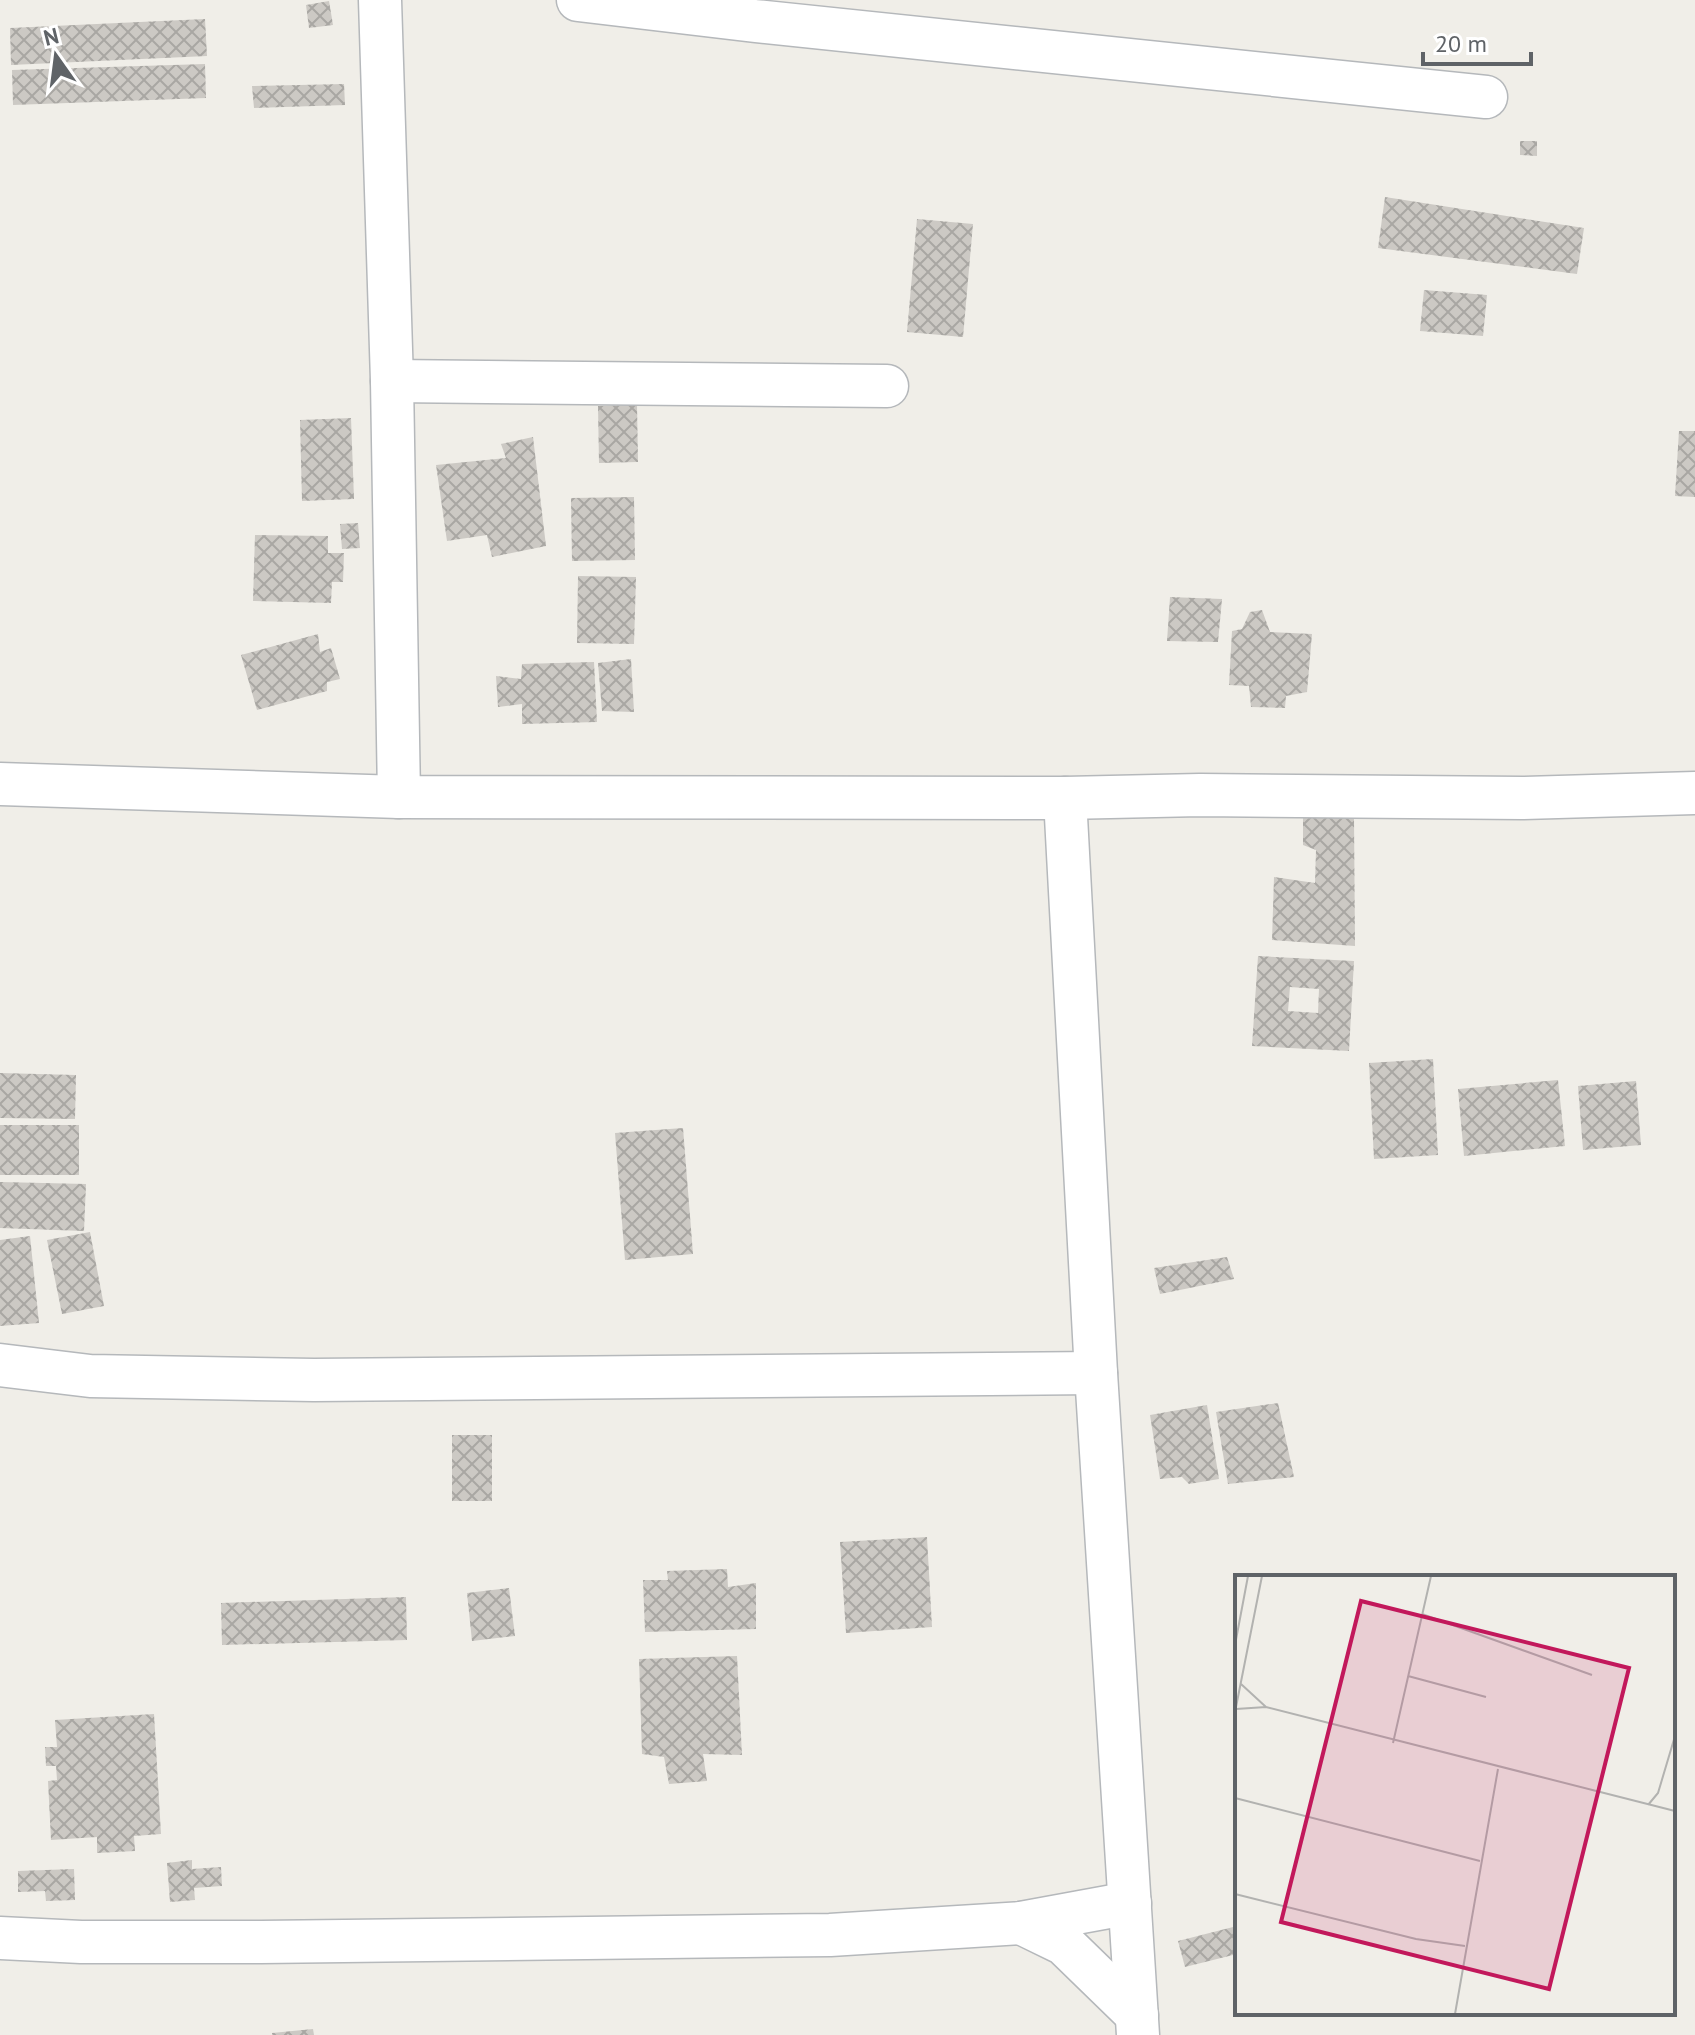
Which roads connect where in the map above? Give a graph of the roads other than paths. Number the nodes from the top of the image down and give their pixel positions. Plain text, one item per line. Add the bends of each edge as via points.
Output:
1 (380, 0) edge
2 (578, 0) edge
3 (1486, 97) dead end
4 (392, 381) junction
5 (887, 386) dead end
6 (0, 784) edge
7 (1695, 793) edge
8 (399, 797) junction
9 (1065, 798) junction
10 (0, 1365) edge
11 (1096, 1373) junction
12 (1130, 1903) junction
13 (1021, 1923) junction
14 (0, 1938) edge
15 (1138, 2025) edge

1 - 4 street
2 - 3 street
4 - 5 street
4 - 8 street
6 - 8 street
7 - 9 street
8 - 9 street
9 - 11 street
10 - 11 street via 90,1376 314,1380
11 - 12 street
12 - 13 street
12 - 15 street
13 - 14 street via 830,1935 535,1940
13 - 15 street via 1064,1944

